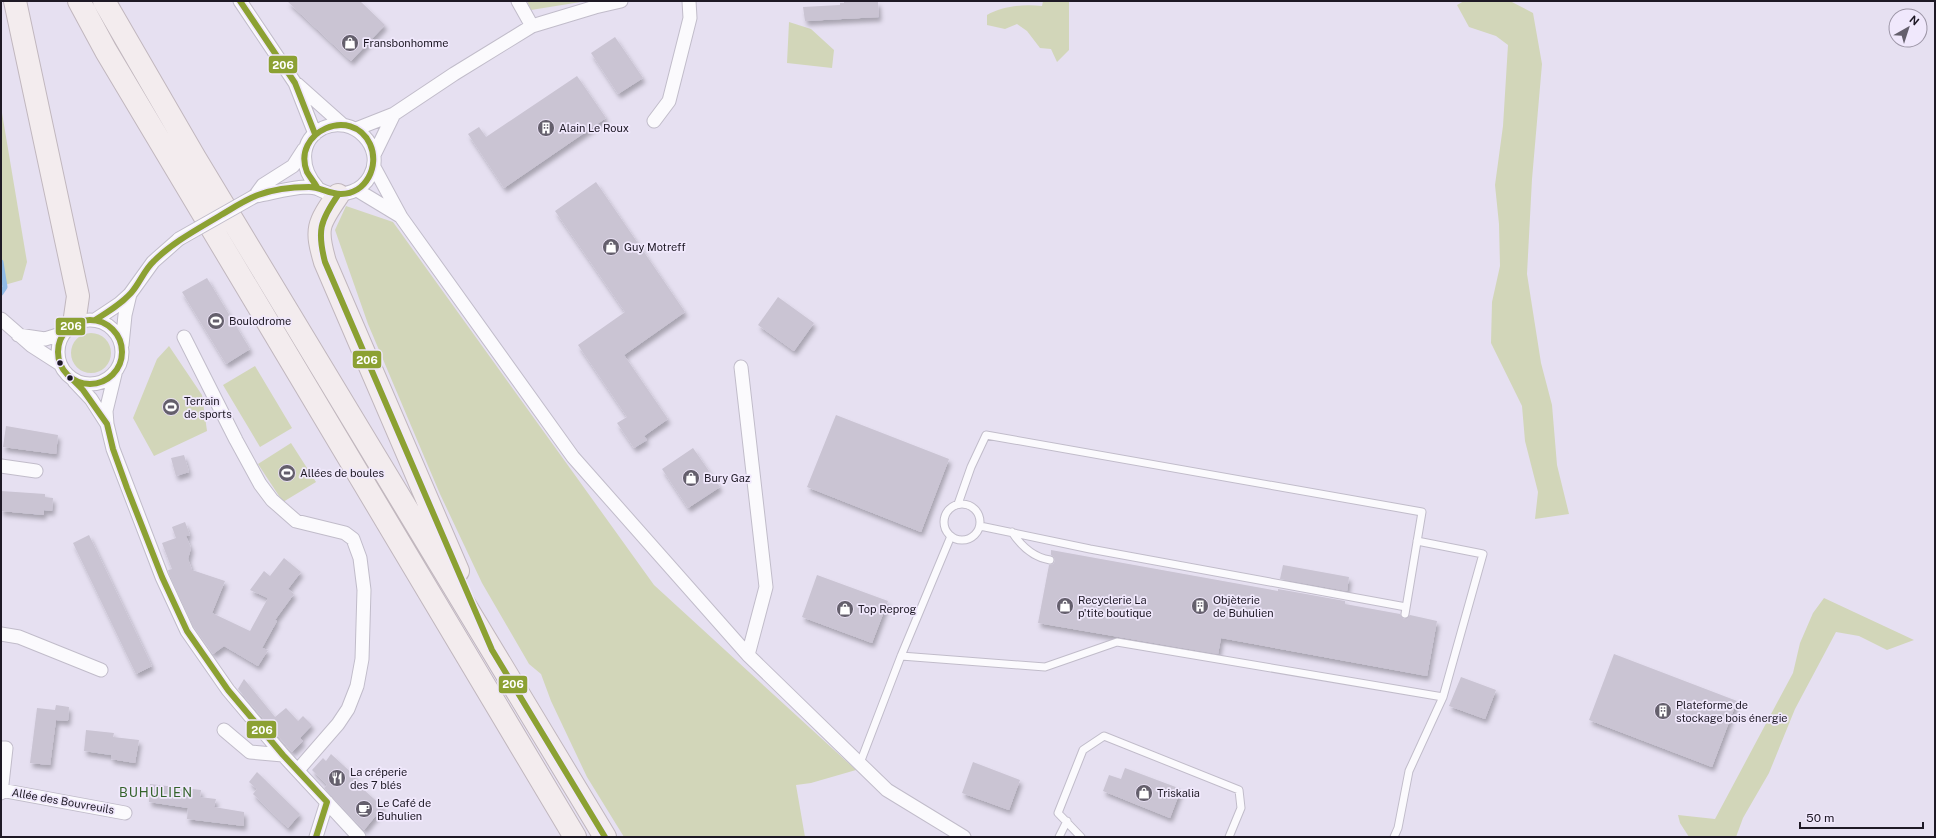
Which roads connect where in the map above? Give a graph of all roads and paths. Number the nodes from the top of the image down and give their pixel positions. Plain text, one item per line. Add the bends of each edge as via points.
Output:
1 (15, 1) edge
2 (79, 1) edge
3 (104, 1) edge
4 (240, 1) edge
5 (518, 1) edge
6 (621, 1) edge
7 (689, 1) edge
8 (532, 26) junction
9 (295, 83) junction
10 (394, 114) junction
11 (654, 121) dead end
12 (350, 127) junction
13 (311, 139) junction
14 (374, 161) junction
15 (317, 187) junction
16 (347, 192) junction
17 (254, 196) junction
18 (401, 217) junction
19 (130, 294) junction
20 (1, 319) edge
21 (77, 326) junction
22 (18, 335) junction
23 (184, 337) dead end
24 (122, 345) junction
25 (60, 364) junction
26 (741, 368) dead end
27 (114, 374) junction
28 (73, 380) junction
29 (107, 424) junction
30 (1, 466) edge
31 (36, 471) dead end
32 (958, 504) junction
33 (980, 526) junction
34 (1012, 532) junction
35 (951, 536) junction
36 (1417, 541) junction
37 (1050, 560) dead end
38 (1, 634) edge
39 (492, 650) junction
40 (748, 655) junction
41 (901, 656) junction
42 (101, 670) dead end
43 (1443, 697) junction
44 (224, 730) dead end
45 (1, 748) edge
46 (283, 755) junction
47 (860, 763) junction
48 (298, 770) junction
49 (1, 792) edge
50 (327, 802) junction
51 (125, 813) dead end
52 (1067, 821) junction
53 (316, 837) edge
54 (359, 837) edge
55 (576, 837) edge
56 (605, 837) edge
57 (964, 837) edge
58 (1060, 837) edge
59 (1081, 837) edge
60 (1229, 837) edge
61 (1394, 837) edge

1 - 21 highway via 78,296
2 - 55 highway via 110,58
3 - 39 highway via 195,158
4 - 9 street
5 - 8 street
6 - 8 street via 595,6
7 - 11 street via 690,18 668,101
8 - 10 street
9 - 12 street
9 - 13 street
10 - 12 street
10 - 14 street
12 - 13 street via 328,126
12 - 14 street via 365,135 371,145
13 - 15 street via 304,154 305,166 309,178
13 - 17 street via 293,166 263,185
14 - 16 street via 370,176
14 - 18 street
15 - 16 street via 326,193
15 - 17 street via 291,188
16 - 18 street
16 - 39 highway via 325,214 319,226 318,240 325,262
17 - 19 street, bridge via 179,239 153,262
18 - 40 street via 573,457
19 - 21 street via 110,311
19 - 24 street
20 - 22 street
21 - 22 street via 45,339
21 - 24 street via 104,323 112,328
21 - 25 street via 58,348
22 - 25 street
23 - 48 street via 236,440 260,484 272,500 296,521 345,533 353,540 360,558 364,590 362,651 357,686 348,709 338,724
24 - 27 street via 120,366
25 - 28 street
26 - 40 street via 766,587
27 - 28 street via 107,380 90,385
27 - 29 street via 108,398
28 - 29 street
29 - 46 street via 127,488 162,578 187,631 228,690
30 - 31 street
32 - 33 lane via 975,509
32 - 35 lane via 945,515 945,526
32 - 36 lane via 986,435 1422,512
33 - 34 lane
33 - 35 lane via 975,535 966,540
34 - 36 lane via 1405,611
34 - 37 lane via 1022,547
35 - 41 lane
36 - 43 lane via 1483,554
38 - 42 street via 19,637
39 - 56 highway
40 - 47 street
41 - 43 lane via 1045,667 1117,642
41 - 47 lane
43 - 61 lane via 1409,771
44 - 46 street via 250,752
45 - 49 street via 6,748
46 - 48 street
47 - 57 street via 887,790
48 - 50 street
49 - 51 street, Allée des Bouvreuils
50 - 53 street
50 - 54 street
52 - 58 lane
52 - 59 lane
52 - 60 lane via 1058,813 1083,750 1104,736 1238,790 1241,808

